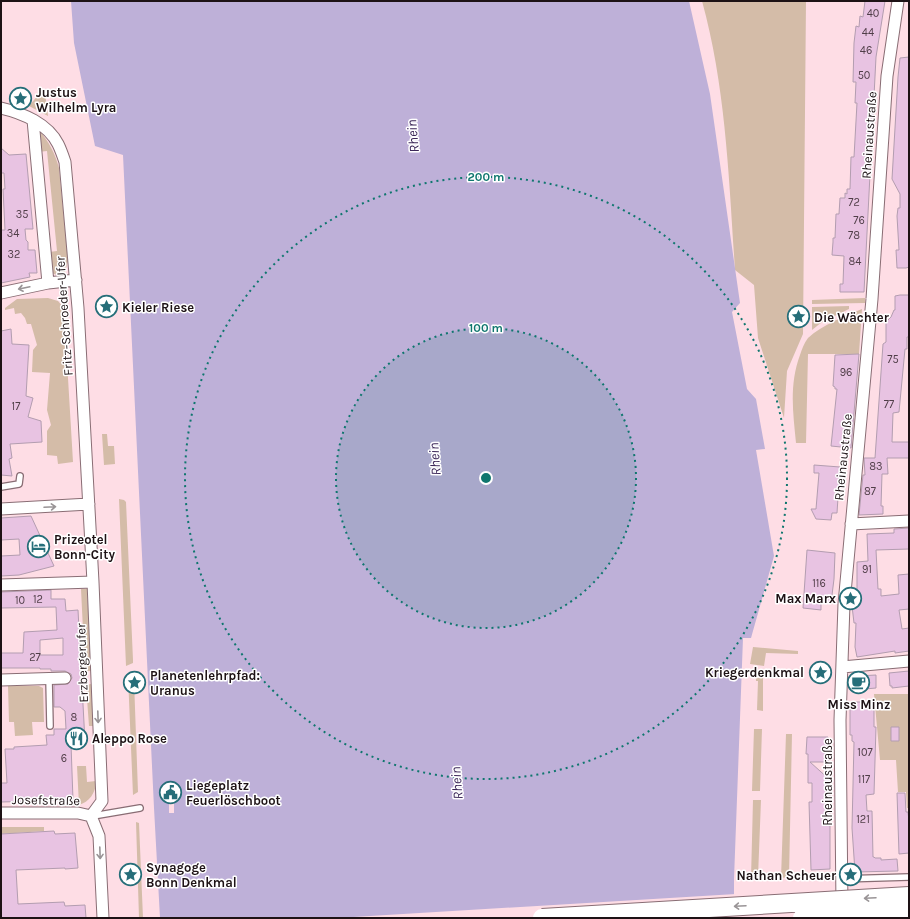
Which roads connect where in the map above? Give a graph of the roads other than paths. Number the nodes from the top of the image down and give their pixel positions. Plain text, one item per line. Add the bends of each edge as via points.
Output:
1 (898, 1) edge
2 (1, 108) edge
3 (33, 120) junction
4 (76, 280) junction
5 (48, 283) junction
6 (1, 293) edge
7 (20, 476) dead end
8 (1, 487) edge
9 (89, 504) junction
10 (1, 509) edge
11 (909, 521) edge
12 (850, 524) junction
13 (93, 582) junction
14 (1, 585) edge
15 (909, 661) edge
16 (842, 668) junction
17 (65, 678) dead end
18 (50, 679) junction
19 (1, 680) edge
20 (50, 726) dead end
21 (140, 808) dead end
22 (1, 813) edge
23 (90, 816) junction
24 (909, 877) edge
25 (841, 879) junction
26 (909, 896) edge
27 (909, 912) edge
28 (103, 918) edge
29 (542, 918) edge
30 (802, 918) edge
31 (842, 918) edge

1 - 12 street, Rheinaustraße via 887,76 872,299
2 - 3 street via 15,111
3 - 4 street, Fritz-Schroeder-Ufer via 48,130 58,144 65,162
3 - 5 street, Fritz-Schroeder-Ufer
4 - 5 street
4 - 9 street, Fritz-Schroeder-Ufer
5 -> 6 street
7 - 8 lane via 18,484
10 -> 9 street
9 - 13 street, Erzbergerufer
11 - 12 street
12 - 16 street, Rheinaustraße
13 - 14 street
13 -> 23 street, Erzbergerufer via 102,801
15 - 16 street
16 - 25 street, Rheinaustraße
17 - 18 street
18 - 19 street
18 - 20 lane
21 - 23 lane
22 - 23 street, Josefstraße
23 -> 28 street via 99,836
24 - 25 lane
25 - 31 street, Rheinaustraße
26 -> 29 main road, bridge
27 - 30 main road, bridge

